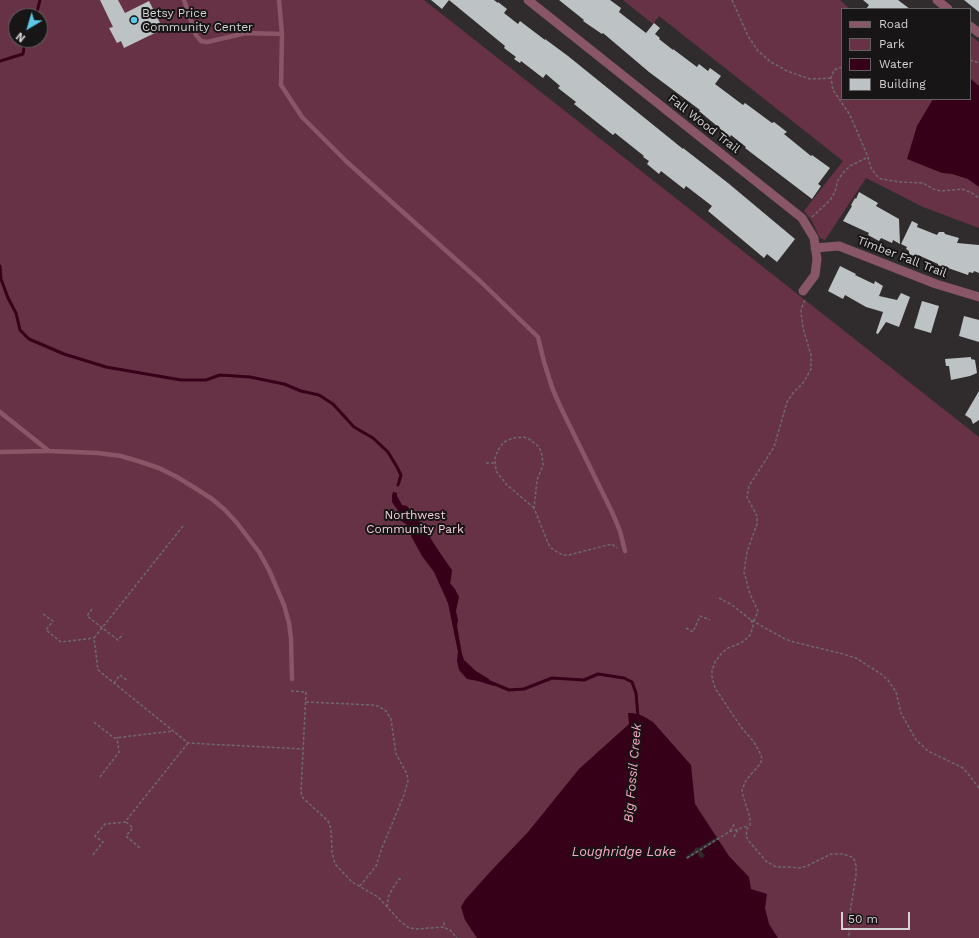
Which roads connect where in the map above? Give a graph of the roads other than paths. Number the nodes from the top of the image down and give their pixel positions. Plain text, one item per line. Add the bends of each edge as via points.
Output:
1 (184, 0) edge
2 (279, 0) edge
3 (528, 0) edge
4 (937, 0) edge
5 (947, 8) edge
6 (971, 27) edge
7 (979, 33) edge
8 (282, 34) junction
9 (815, 248) junction
10 (805, 294) road end
11 (979, 297) edge
12 (0, 412) edge
13 (49, 451) junction
14 (0, 452) edge
15 (625, 551) road end
16 (292, 679) dead end

1 - 8 lane via 196,35 201,41 208,42 246,33
2 - 8 lane
3 - 9 street, Fall Wood Trail via 802,218 814,238
4 - 5 street
6 - 7 street
8 - 15 lane via 281,85 302,117 347,162 480,281 538,337 553,390 612,512
9 - 10 street, Fall Wood Trail via 815,274
9 - 11 street, Timber Fall Trail via 839,246 936,284
12 - 13 lane
13 - 14 lane
13 - 16 lane via 121,456 159,468 183,480 225,510 259,552 284,605 291,638

